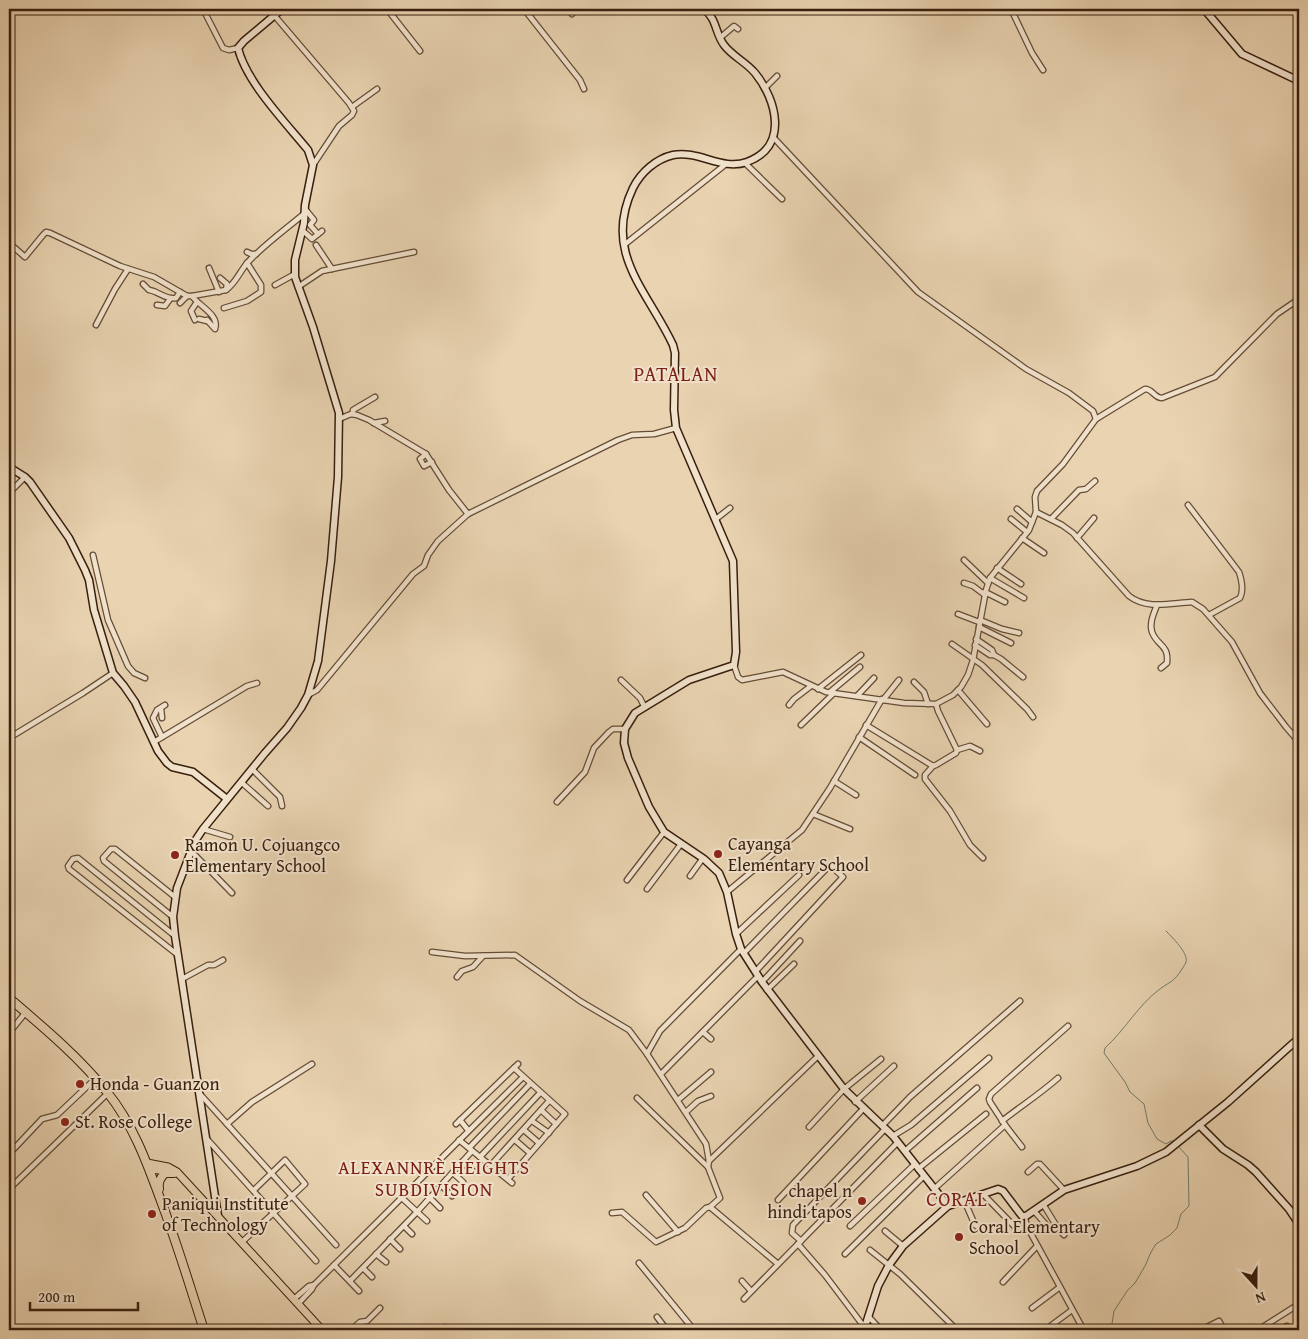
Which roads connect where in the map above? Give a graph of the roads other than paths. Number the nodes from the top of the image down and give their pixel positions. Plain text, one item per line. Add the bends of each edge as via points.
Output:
1 (203, 9) edge
2 (282, 9) edge
3 (387, 9) edge
4 (524, 9) edge
5 (568, 9) edge
6 (704, 9) edge
7 (1012, 9) edge
8 (1204, 9) edge
9 (572, 14) dead end
10 (274, 15) junction
11 (738, 28) dead end
12 (721, 37) junction
13 (238, 48) junction
14 (420, 51) dead end
15 (1043, 70) dead end
16 (777, 76) dead end
17 (1299, 81) edge
18 (765, 88) junction
19 (376, 89) dead end
20 (584, 89) dead end
21 (352, 107) junction
22 (773, 137) junction
23 (745, 163) junction
24 (726, 164) junction
25 (313, 165) junction
26 (782, 199) dead end
27 (305, 211) junction
28 (302, 230) junction
29 (9, 243) edge
30 (322, 243) dead end
31 (624, 245) junction
32 (247, 252) dead end
33 (414, 252) dead end
34 (257, 254) junction
35 (247, 263) junction
36 (209, 268) dead end
37 (332, 268) junction
38 (128, 269) junction
39 (295, 274) junction
40 (220, 278) dead end
41 (174, 281) dead end
42 (143, 284) dead end
43 (275, 285) dead end
44 (169, 286) junction
45 (298, 287) junction
46 (226, 290) junction
47 (180, 292) junction
48 (219, 292) junction
49 (189, 296) junction
50 (170, 299) junction
51 (1299, 299) edge
52 (197, 302) junction
53 (180, 303) dead end
54 (157, 305) dead end
55 (224, 308) dead end
56 (211, 314) junction
57 (206, 321) junction
58 (96, 325) dead end
59 (375, 397) dead end
60 (353, 414) junction
61 (339, 419) junction
62 (1096, 419) junction
63 (385, 421) dead end
64 (374, 423) junction
65 (676, 428) junction
66 (426, 454) junction
67 (432, 462) junction
68 (11, 469) edge
69 (9, 476) edge
70 (25, 477) junction
71 (1095, 481) dead end
72 (9, 493) edge
73 (1188, 505) dead end
74 (730, 508) dead end
75 (1017, 509) dead end
76 (1036, 512) junction
77 (468, 514) junction
78 (1094, 518) dead end
79 (716, 519) junction
80 (1011, 519) dead end
81 (1051, 519) junction
82 (1032, 522) junction
83 (1027, 532) junction
84 (1022, 538) junction
85 (1077, 538) junction
86 (1044, 553) dead end
87 (94, 555) dead end
88 (964, 560) dead end
89 (997, 568) junction
90 (989, 580) junction
91 (964, 583) dead end
92 (1021, 584) dead end
93 (985, 593) junction
94 (1024, 598) dead end
95 (1004, 602) dead end
96 (1157, 605) junction
97 (958, 614) dead end
98 (1209, 615) junction
99 (107, 620) junction
100 (979, 623) junction
101 (99, 624) junction
102 (1019, 633) dead end
103 (976, 642) junction
104 (1011, 643) dead end
105 (952, 644) dead end
106 (861, 655) dead end
107 (973, 660) junction
108 (734, 665) junction
109 (860, 667) dead end
110 (1161, 668) dead end
111 (113, 673) junction
112 (1023, 676) dead end
113 (145, 678) dead end
114 (874, 678) dead end
115 (620, 680) dead end
116 (899, 680) dead end
117 (914, 682) dead end
118 (257, 683) dead end
119 (811, 686) junction
120 (818, 689) junction
121 (958, 690) junction
122 (832, 692) junction
123 (308, 695) junction
124 (857, 696) junction
125 (882, 700) junction
126 (928, 704) junction
127 (936, 704) junction
128 (789, 705) dead end
129 (644, 706) junction
130 (1033, 717) dead end
131 (162, 718) dead end
132 (986, 724) dead end
133 (801, 725) dead end
134 (866, 725) junction
135 (625, 729) junction
136 (162, 737) junction
137 (859, 737) junction
138 (9, 738) edge
139 (154, 742) junction
140 (1299, 742) edge
141 (957, 750) junction
142 (980, 751) dead end
143 (933, 766) junction
144 (252, 769) junction
145 (915, 776) dead end
146 (834, 781) junction
147 (241, 782) junction
148 (856, 795) dead end
149 (227, 799) junction
150 (557, 802) dead end
151 (268, 806) dead end
152 (282, 806) dead end
153 (813, 814) junction
154 (850, 829) dead end
155 (203, 830) junction
156 (664, 832) junction
157 (230, 837) dead end
158 (682, 844) junction
159 (191, 851) junction
160 (703, 858) junction
161 (983, 858) dead end
162 (799, 874) dead end
163 (690, 876) dead end
164 (626, 880) dead end
165 (647, 889) dead end
166 (232, 892) dead end
167 (727, 892) junction
168 (175, 897) junction
169 (173, 917) junction
170 (736, 934) junction
171 (175, 936) junction
172 (800, 941) dead end
173 (743, 951) junction
174 (432, 952) dead end
175 (178, 955) junction
176 (483, 956) junction
177 (223, 960) dead end
178 (794, 964) dead end
179 (758, 976) junction
180 (456, 977) dead end
181 (182, 979) junction
182 (767, 990) junction
183 (9, 998) edge
184 (1020, 1001) dead end
185 (26, 1012) junction
186 (1068, 1026) dead end
187 (9, 1032) edge
188 (703, 1032) junction
189 (1299, 1038) edge
190 (711, 1039) dead end
191 (646, 1054) junction
192 (817, 1057) junction
193 (989, 1058) dead end
194 (881, 1059) dead end
195 (312, 1064) dead end
196 (894, 1066) dead end
197 (711, 1072) dead end
198 (661, 1074) junction
199 (523, 1077) junction
200 (1058, 1078) dead end
201 (95, 1079) junction
202 (530, 1084) junction
203 (977, 1088) dead end
204 (844, 1089) junction
205 (108, 1093) junction
206 (540, 1093) junction
207 (200, 1094) junction
208 (711, 1096) dead end
209 (637, 1098) dead end
210 (678, 1100) junction
211 (549, 1101) junction
212 (855, 1102) junction
213 (863, 1109) junction
214 (541, 1110) junction
215 (686, 1112) junction
216 (986, 1114) dead end
217 (532, 1121) junction
218 (1003, 1123) junction
219 (227, 1124) junction
220 (556, 1124) junction
221 (1199, 1125) junction
222 (809, 1127) dead end
223 (884, 1127) junction
224 (468, 1130) junction
225 (524, 1130) junction
226 (549, 1133) junction
227 (892, 1136) junction
228 (206, 1138) junction
229 (459, 1140) junction
230 (515, 1140) junction
231 (898, 1142) junction
232 (539, 1143) junction
233 (1022, 1147) dead end
234 (471, 1149) junction
235 (904, 1151) junction
236 (530, 1153) junction
237 (9, 1154) edge
238 (480, 1156) junction
239 (709, 1161) junction
240 (462, 1162) junction
241 (148, 1166) junction
242 (491, 1166) junction
243 (916, 1166) junction
244 (708, 1167) junction
245 (474, 1172) dead end
246 (1028, 1172) dead end
247 (176, 1173) junction
248 (271, 1173) junction
249 (453, 1173) junction
250 (924, 1176) junction
251 (463, 1182) dead end
252 (442, 1186) junction
253 (9, 1189) edge
254 (934, 1189) junction
255 (254, 1190) junction
256 (1064, 1190) junction
257 (983, 1194) junction
258 (646, 1195) dead end
259 (292, 1196) junction
260 (452, 1196) dead end
261 (402, 1198) junction
262 (430, 1198) junction
263 (778, 1200) dead end
264 (964, 1200) junction
265 (161, 1201) junction
266 (1043, 1204) junction
267 (948, 1206) junction
268 (440, 1208) dead end
269 (710, 1208) junction
270 (1034, 1211) junction
271 (417, 1212) junction
272 (274, 1213) junction
273 (612, 1213) dead end
274 (218, 1216) junction
275 (1024, 1218) junction
276 (426, 1220) dead end
277 (1299, 1224) edge
278 (404, 1226) junction
279 (850, 1226) dead end
280 (983, 1230) dead end
281 (1059, 1230) junction
282 (885, 1231) dead end
283 (678, 1232) junction
284 (412, 1234) dead end
285 (1064, 1234) dead end
286 (390, 1239) junction
287 (242, 1242) junction
288 (799, 1242) junction
289 (336, 1245) dead end
290 (903, 1246) junction
291 (1037, 1246) junction
292 (400, 1249) dead end
293 (870, 1250) dead end
294 (376, 1254) junction
295 (845, 1254) dead end
296 (316, 1261) dead end
297 (386, 1262) dead end
298 (639, 1263) dead end
299 (778, 1264) junction
300 (334, 1265) junction
301 (888, 1265) junction
302 (363, 1268) junction
303 (372, 1277) dead end
304 (350, 1281) junction
305 (742, 1281) dead end
306 (1003, 1282) dead end
307 (1060, 1287) junction
308 (359, 1291) dead end
309 (751, 1291) junction
310 (298, 1299) junction
311 (744, 1299) dead end
312 (1299, 1304) edge
313 (380, 1308) dead end
314 (1032, 1308) dead end
315 (1072, 1310) junction
316 (868, 1316) junction
317 (657, 1317) dead end
318 (865, 1329) edge
319 (204, 1330) edge
320 (322, 1330) edge
321 (350, 1330) edge
322 (441, 1330) edge
323 (450, 1330) edge
324 (667, 1330) edge
325 (694, 1330) edge
326 (881, 1330) edge
327 (957, 1330) edge
328 (1045, 1330) edge
329 (1082, 1330) edge
330 (1201, 1330) edge
331 (1224, 1330) edge
332 (1258, 1330) edge
333 (1279, 1330) edge
334 (1291, 1330) edge

1 - 13 street via 223,48
2 - 10 street
3 - 14 street
4 - 20 street
5 - 9 street
6 - 12 street via 712,16
7 - 15 street
8 - 17 street via 1242,54
10 - 13 street
10 - 21 street
11 - 12 street via 734,26
12 - 18 street via 724,44 753,70
13 - 25 street via 253,82 308,150
16 - 18 street
18 - 22 street via 775,118
19 - 21 street
21 - 25 street via 354,113 339,126
22 - 23 street via 761,155
22 - 62 street via 918,292 1026,369 1069,393 1093,411
23 - 24 street
23 - 26 street
24 - 31 street
24 - 31 street via 681,154 664,158 646,170 638,178 625,208
25 - 27 street
27 - 28 street
27 - 28 street via 314,220 310,226 320,232 311,239
27 - 34 street
28 - 39 street
29 - 38 street via 24,257 46,232
30 - 37 street via 317,246
31 - 65 street via 636,282 673,345
32 - 34 street
33 - 37 street
34 - 35 street
35 - 46 street
35 - 55 street via 261,285 261,292 247,301
36 - 48 street
37 - 45 street via 322,270
38 - 44 street
38 - 58 street
39 - 43 street
39 - 45 street
40 - 46 street via 227,284
41 - 44 street
42 - 50 street
44 - 47 street
45 - 61 street via 334,394
46 - 48 street
47 - 49 street
47 - 50 street via 176,298
48 - 49 street
49 - 52 street
49 - 53 street
50 - 54 street via 165,306
51 - 62 street via 1281,310 1211,379 1162,398 1145,390
52 - 56 street
52 - 57 street via 191,311 197,320
56 - 57 street
56 - 57 street via 216,320 215,329
59 - 60 street via 353,410
60 - 61 street
60 - 64 street
61 - 123 street via 338,477 328,588 318,660
62 - 76 street via 1037,491
63 - 64 street
64 - 66 street
65 - 77 street via 618,440
65 - 79 street
66 - 67 street
66 - 67 street via 420,459 422,464
67 - 77 street
68 - 69 street
68 - 70 street
70 - 72 street
70 - 101 street via 69,538 89,580
71 - 81 street via 1086,489 1079,490
73 - 98 street via 1242,580 1240,598
74 - 79 street
75 - 82 street
76 - 81 street
76 - 82 street
77 - 123 street via 438,541 424,566 413,574 317,690
78 - 85 street
79 - 108 street via 734,565
80 - 83 street
81 - 85 street
82 - 83 street
83 - 84 street
84 - 86 street
84 - 89 street
85 - 96 street via 1129,596 1135,601
87 - 99 street
88 - 90 street
89 - 90 street
89 - 92 street
90 - 93 street
90 - 94 street
91 - 93 street
93 - 95 street
93 - 100 street
96 - 98 street via 1192,602
96 - 110 street via 1151,629 1166,651 1166,663
97 - 100 street
98 - 140 street via 1232,642 1260,693
99 - 101 street
99 - 113 street via 128,666
100 - 102 street
100 - 103 street
100 - 104 street
101 - 111 street
103 - 107 street
103 - 112 street via 992,650
105 - 107 street
106 - 120 street
107 - 121 street via 966,681
107 - 130 street via 996,678
108 - 119 street via 742,680 780,672
108 - 129 street via 689,680
109 - 122 street
111 - 138 street
111 - 139 street via 135,702
114 - 124 street
115 - 129 street
116 - 125 street
117 - 126 street via 924,692
118 - 136 street via 246,686
119 - 120 street
119 - 128 street
120 - 122 street
121 - 127 street
121 - 132 street
122 - 124 street
122 - 133 street
123 - 144 street via 287,728
124 - 125 street
125 - 126 street
125 - 134 street
126 - 127 street
127 - 141 street
129 - 135 street
131 - 136 street via 163,707 153,718
134 - 137 street
134 - 143 street
135 - 150 street via 613,729 594,748 585,772
135 - 156 street via 628,758 649,807
136 - 139 street
137 - 145 street
137 - 146 street
139 - 149 street via 172,768 193,772
141 - 142 street via 970,746
141 - 143 street
143 - 161 street via 925,780 970,845
144 - 147 street
144 - 152 street via 280,797
146 - 148 street
146 - 153 street
147 - 149 street
147 - 151 street
149 - 155 street
153 - 154 street
153 - 167 street via 800,832
155 - 157 street
155 - 159 street
156 - 158 street
156 - 164 street
158 - 160 street
158 - 165 street
159 - 166 street
159 - 168 street
160 - 163 street
160 - 167 street via 719,873
162 - 170 street
167 - 170 street
168 - 169 street
168 - 169 street via 115,849 103,858
169 - 171 street
170 - 173 street
171 - 175 street
171 - 175 street via 78,858 68,866
172 - 179 street
173 - 179 street
173 - 179 street via 829,866 843,877
173 - 191 street via 660,1030
174 - 176 street
175 - 181 street
176 - 180 street via 473,967
176 - 191 street via 518,956 580,1001 629,1030
177 - 181 street
178 - 182 street
179 - 182 street
179 - 188 street
181 - 207 street
182 - 192 street
183 - 185 highway
184 - 223 street via 910,1097
185 - 187 street
185 - 201 highway
186 - 218 street via 991,1094 990,1102
188 - 190 street
188 - 198 street
189 - 221 street
191 - 198 street
192 - 204 street
192 - 239 street
193 - 227 street via 910,1125
194 - 204 street
195 - 219 street via 252,1102
196 - 212 street
197 - 210 street
198 - 210 street
199 - 202 street
199 - 224 street
199 - 224 street via 516,1066 458,1122
200 - 218 street
201 - 205 highway
201 - 237 street via 57,1115 42,1119
202 - 206 street
202 - 234 street
203 - 235 street
204 - 212 street
204 - 222 street
205 - 241 highway
205 - 253 street
206 - 211 street
206 - 238 street
207 - 219 street
207 - 228 street
208 - 215 street via 698,1101
209 - 244 street
210 - 215 street
211 - 214 street
211 - 220 street via 565,1114
212 - 213 street
213 - 223 street
213 - 263 street
214 - 217 street
214 - 220 street
215 - 239 street via 708,1146
216 - 243 street
217 - 225 street
217 - 226 street
218 - 233 street
218 - 254 street
219 - 248 street
220 - 226 street
221 - 256 street via 1174,1147 1155,1158
221 - 277 street via 1220,1146 1253,1169
223 - 227 street
223 - 288 street via 793,1225 792,1232
224 - 229 street
225 - 230 street
225 - 232 street
226 - 232 street
227 - 231 street
228 - 255 street
228 - 274 street
229 - 234 street
229 - 261 street
230 - 236 street
230 - 242 street
231 - 235 street
231 - 288 street
232 - 236 street
234 - 238 street
234 - 240 street
235 - 243 street
236 - 242 street via 510,1181
238 - 242 street
239 - 244 street
240 - 245 street
240 - 249 street
241 - 247 main road via 168,1167
241 - 265 highway
243 - 250 street
243 - 279 street
244 - 269 street via 720,1198
246 - 256 street via 1040,1164
247 - 265 highway via 165,1173 160,1179
247 - 274 main road
248 - 255 street
248 - 259 street
248 - 259 street via 286,1161 305,1184
249 - 251 street
249 - 252 street
250 - 254 street
250 - 295 street
252 - 260 street
252 - 262 street
254 - 267 street
255 - 272 street
256 - 266 street
257 - 264 street
257 - 275 street via 1003,1191
257 - 275 street via 1015,1227
258 - 283 street
259 - 272 street
259 - 289 street
261 - 271 street
261 - 300 street
262 - 268 street
262 - 271 street
264 - 267 street
264 - 280 street via 976,1225
265 - 319 highway
266 - 270 street
266 - 281 street
267 - 290 street
269 - 283 street
269 - 299 street
270 - 275 street
270 - 281 street via 1049,1228
271 - 276 street
271 - 278 street
272 - 287 street
272 - 296 street
273 - 283 street via 622,1212 656,1242
274 - 287 main road
275 - 291 street
278 - 284 street
278 - 286 street
281 - 285 street
282 - 290 street
286 - 292 street
286 - 294 street
287 - 310 main road
288 - 299 street
288 - 318 street
290 - 301 street
291 - 306 street
291 - 307 street
293 - 301 street
294 - 297 street
294 - 302 street
298 - 325 street
299 - 309 street
300 - 304 street
300 - 310 street
301 - 316 street
301 - 327 street
302 - 303 street
302 - 304 street
304 - 308 street
305 - 309 street
307 - 314 street
307 - 315 street
309 - 311 street
310 - 320 main road
312 - 332 street
313 - 321 street via 367,1321
315 - 328 street
315 - 329 street
316 - 318 street
316 - 326 street
317 - 324 street
322 - 323 street via 445,1327
330 - 331 street via 1219,1321
333 - 334 street via 1287,1326

